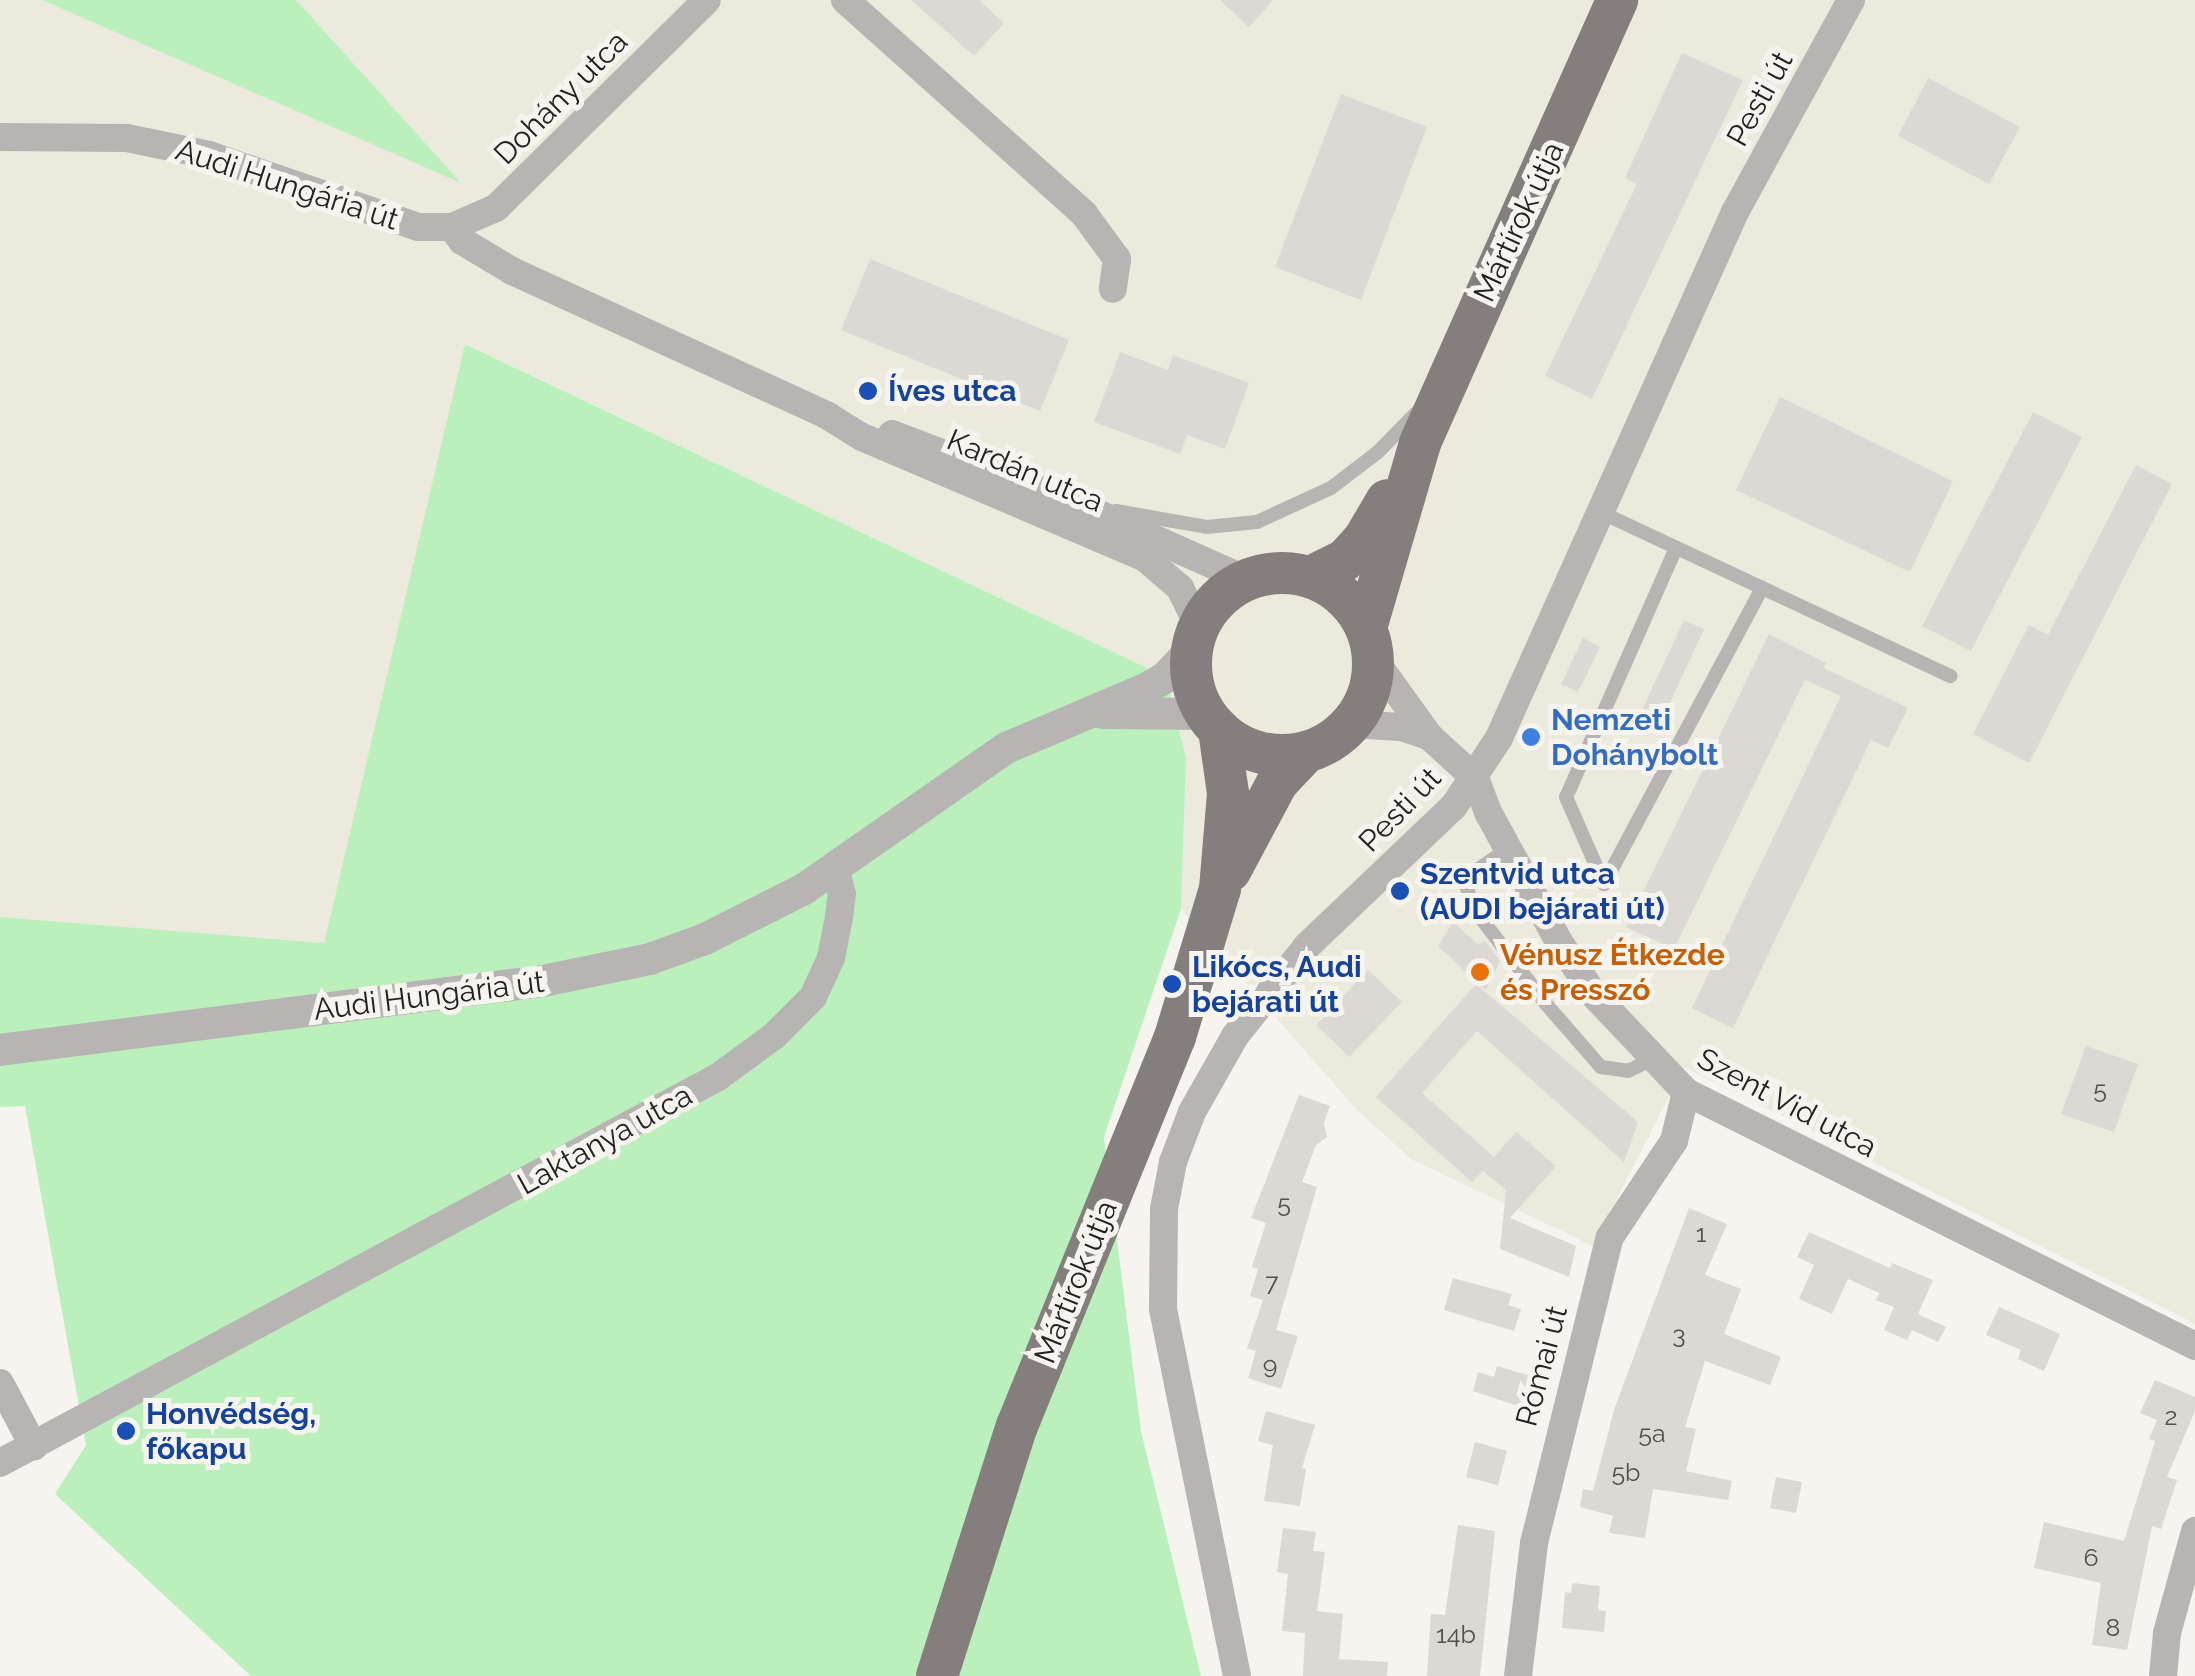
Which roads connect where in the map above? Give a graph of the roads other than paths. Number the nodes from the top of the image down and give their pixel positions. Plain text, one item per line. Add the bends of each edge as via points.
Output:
1 (707, 0) edge
2 (844, 0) edge
3 (1617, 0) edge
4 (1851, 0) edge
5 (0, 137) edge
6 (452, 227) junction
7 (1112, 289) dead end
8 (1448, 380) junction
9 (828, 416) junction
10 (1420, 443) junction
11 (1079, 506) junction
12 (1599, 512) junction
13 (1676, 548) junction
14 (1310, 577) junction
15 (1247, 580) junction
16 (1762, 588) junction
17 (1195, 638) junction
18 (1370, 643) junction
19 (1950, 676) dead end
20 (1088, 713) junction
21 (1212, 722) junction
22 (1351, 724) junction
23 (1429, 736) junction
24 (1306, 752) junction
25 (1475, 778) junction
26 (1510, 848) junction
27 (836, 868) junction
28 (1220, 889) junction
29 (0, 1050) edge
30 (1653, 1060) junction
31 (1686, 1092) junction
32 (2195, 1346) edge
33 (0, 1383) edge
34 (34, 1447) junction
35 (0, 1464) edge
36 (2195, 1531) edge
37 (937, 1676) edge
38 (1237, 1676) edge
39 (1518, 1676) edge
40 (2163, 1676) edge

1 - 6 street, Dohány utca via 496,208
2 - 7 street via 1084,214 1116,259
3 - 8 main road, Mártírok útja
4 - 12 street, Pesti út via 1735,212
5 - 6 street, Audi Hungária út via 126,138 209,155 418,227
6 - 9 street via 462,241 512,271
8 - 10 main road, Mártírok útja
8 - 11 lane via 1378,452 1331,488 1257,522 1207,528
9 - 11 street, Kardán utca via 928,444
9 - 17 street, Kardán utca via 862,437 1144,557 1180,588
10 - 14 main road, Mártírok útja via 1364,539 1345,560
10 - 18 main road, Mártírok útja
11 - 15 street, Kardán utca
12 - 13 lane
12 - 25 street, Pesti út via 1500,738
13 - 16 lane
13 - 16 lane via 1566,797 1604,884
14 - 15 main road via 1278,573
14 - 18 main road via 1338,592
15 - 17 main road via 1227,591
16 - 19 lane
17 - 20 street via 1166,677
17 - 21 main road, Mártírok útja via 1192,676
18 - 22 main road, Mártírok útja via 1364,704
18 - 23 street
20 - 21 street
20 - 27 street via 992,756
21 - 24 main road via 1234,741 1268,754
21 - 28 main road, Mártírok útja via 1228,793
22 - 23 street
22 - 24 main road, Mártírok útja
23 - 25 street
24 - 28 main road, Mártírok útja via 1277,784
25 - 26 street, Szent Vid utca
25 - 38 street, Pesti út via 1306,946 1235,1036 1192,1112 1173,1162 1164,1209 1163,1308
26 - 30 street, Szent Vid utca via 1595,996
26 - 30 lane via 1464,879 1474,908 1601,1066 1628,1072
27 - 29 street, Audi Hungária út via 706,940 591,974
27 - 34 street, Laktanya utca via 842,894 831,958 812,998 718,1077
28 - 37 main road, Mártírok útja via 1163,1067 1017,1426
30 - 31 street, Szent Vid utca
31 - 32 street, Szent Vid utca
31 - 39 street, Római út via 1674,1141 1610,1237 1534,1543
33 - 34 street
34 - 35 street, Laktanya utca
36 - 40 street via 2167,1633

